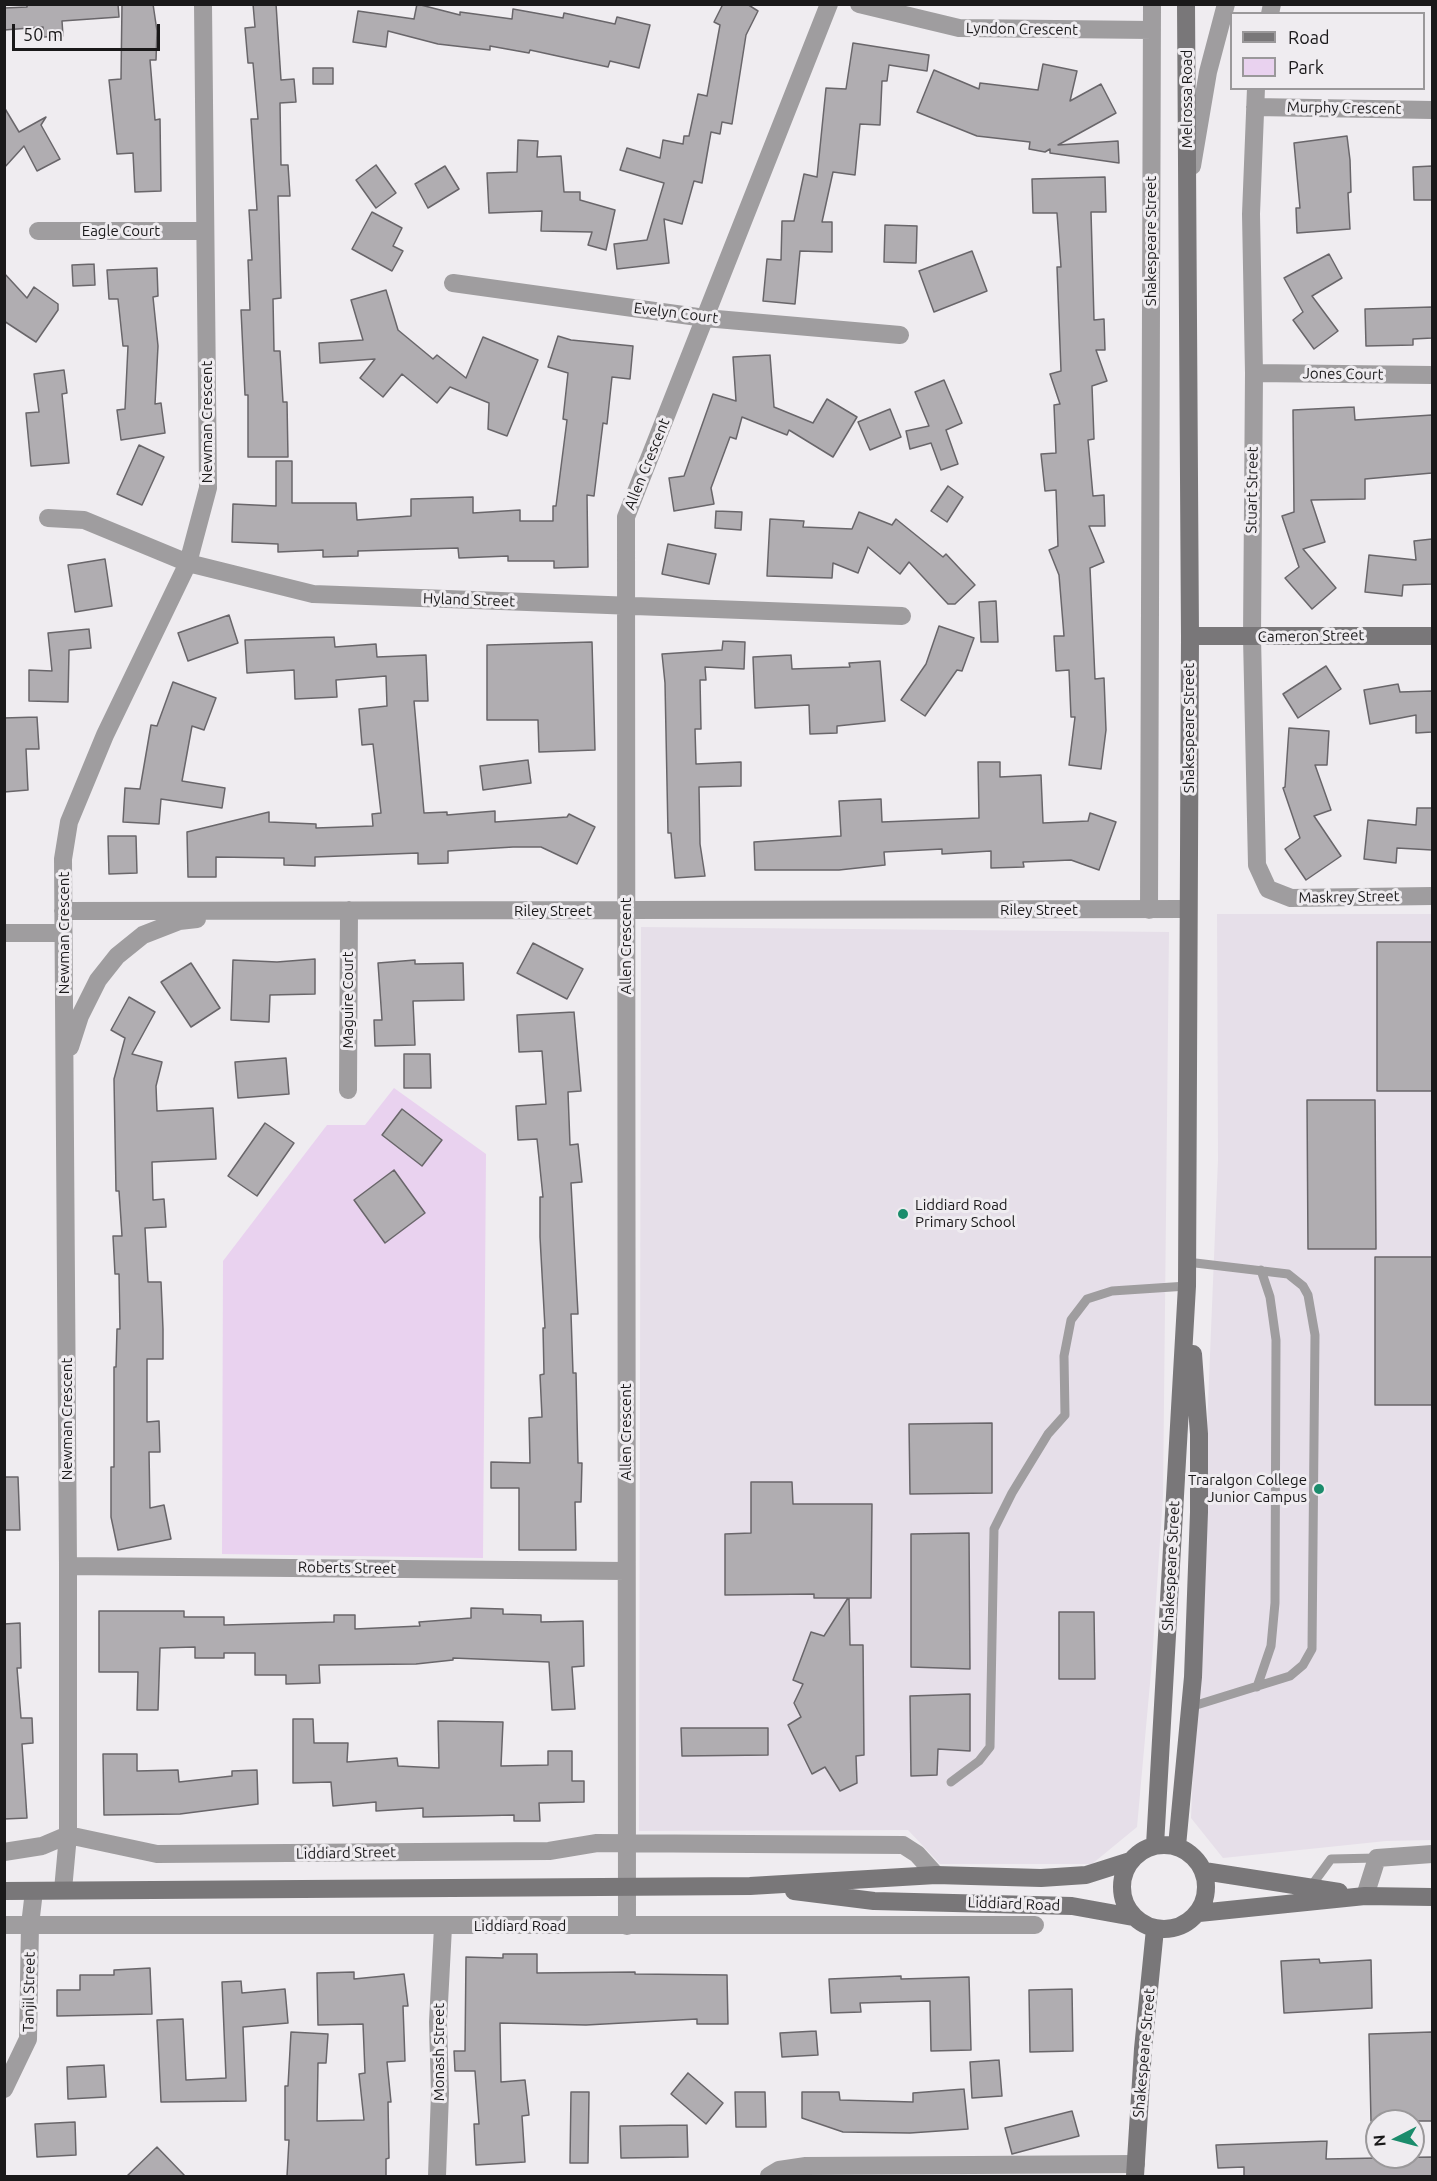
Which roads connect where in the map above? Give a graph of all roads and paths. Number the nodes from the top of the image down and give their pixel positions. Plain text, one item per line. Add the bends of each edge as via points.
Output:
1 (203, 4) edge
2 (829, 4) edge
3 (859, 4) edge
4 (1152, 4) edge
5 (1186, 4) edge
6 (1226, 4) edge
7 (1152, 30) junction
8 (1256, 90) edge
9 (1255, 107) junction
10 (1432, 110) edge
11 (1187, 194) junction
12 (38, 231) dead end
13 (205, 231) junction
14 (453, 283) dead end
15 (705, 318) junction
16 (900, 334) dead end
17 (1254, 373) junction
18 (1432, 375) edge
19 (48, 518) dead end
20 (188, 563) junction
21 (624, 606) junction
22 (902, 616) dead end
23 (1190, 636) junction
24 (1432, 636) edge
25 (1252, 637) junction
26 (1268, 890) joint
27 (1432, 896) edge
28 (1188, 909) junction
29 (271, 910) junction
30 (349, 910) junction
31 (1149, 910) junction
32 (63, 911) junction
33 (626, 912) junction
34 (4, 933) edge
35 (63, 933) junction
36 (65, 1064) junction
37 (348, 1090) dead end
38 (1187, 1262) junction
39 (1261, 1270) junction
40 (1187, 1286) junction
41 (68, 1566) junction
42 (626, 1571) junction
43 (1257, 1687) junction
44 (1190, 1707) junction
45 (951, 1782) dead end
46 (68, 1835) junction
47 (626, 1844) junction
48 (1155, 1845) junction
49 (1177, 1846) junction
50 (4, 1852) edge
51 (1432, 1854) edge
52 (1377, 1858) junction
53 (1130, 1861) junction
54 (1204, 1870) junction
55 (936, 1875) junction
56 (627, 1886) junction
57 (750, 1886) junction
58 (1310, 1887) junction
59 (63, 1890) junction
60 (4, 1891) edge
61 (34, 1891) junction
62 (1365, 1896) junction
63 (1432, 1897) edge
64 (1295, 1903) junction
65 (1199, 1913) junction
66 (1133, 1917) junction
67 (4, 1925) edge
68 (30, 1925) junction
69 (1035, 1925) dead end
70 (627, 1926) junction
71 (443, 1927) junction
72 (1155, 1929) junction
73 (4, 2089) edge
74 (1136, 2170) edge
75 (437, 2176) edge
76 (769, 2176) edge

1 - 13 street, Newman Crescent
2 - 15 street, Allen Crescent
3 - 7 street, Lyndon Crescent via 959,28
4 - 7 street, Shakespeare Street
5 - 11 street, Melrossa Road
6 - 11 street via 1208,72
7 - 31 street, Shakespeare Street
8 - 9 street, Stuart Street
9 - 10 street, Murphy Crescent
9 - 17 street, Stuart Street via 1251,214
11 - 23 street, Shakespeare Street
12 - 13 street, Eagle Court
13 - 20 street, Newman Crescent via 208,488
14 - 15 street, Evelyn Court
15 - 16 street, Evelyn Court
15 - 21 street, Allen Crescent via 626,517
17 - 18 street, Jones Court
17 - 25 street, Stuart Street
19 - 20 street, Hyland Street via 84,520
20 - 21 street, Hyland Street via 313,594
20 - 32 street, Newman Crescent via 105,735 69,822 63,859
21 - 22 street, Hyland Street
21 - 33 street, Allen Crescent
23 - 25 street, Cameron Street
23 - 28 street, Shakespeare Street
24 - 25 street, Cameron Street
25 - 26 street, Stuart Street via 1257,865
26 - 27 street, Maskrey Street via 1291,898
28 - 31 street, Riley Street
28 - 38 street, Shakespeare Street
29 - 30 street, Riley Street
29 - 32 street, Riley Street
29 - 36 street via 179,921 143,935 117,956 98,980 80,1016
30 - 33 street, Riley Street
30 - 37 street, Maguire Court
31 - 33 street, Riley Street
32 - 35 street, Newman Crescent
33 - 42 street, Allen Crescent
34 - 35 street
35 - 36 street, Newman Crescent
36 - 41 street, Newman Crescent
38 - 39 lane
38 - 40 street, Shakespeare Street
39 - 43 lane via 1276,1340 1275,1603 1271,1646
39 - 43 lane via 1280,1271 1296,1280 1311,1305 1315,1335 1313,1639 1308,1658 1298,1671
40 - 44 street, Shakespeare Street via 1199,1434
40 - 45 lane via 1112,1291 1087,1299 1071,1320 1064,1356 1065,1415 1048,1434 994,1529 990,1747 979,1761
40 - 48 street, Shakespeare Street
41 - 42 street, Roberts Street
41 - 46 street, Newman Crescent
42 - 47 street, Allen Crescent
43 - 44 lane
44 - 49 street, Shakespeare Street
46 - 47 street, Liddiard Street via 158,1854 549,1851 597,1843
46 - 50 street via 42,1846
46 - 59 street, Newman Crescent
47 - 55 street via 903,1845
47 - 56 street, Allen Crescent
48 - 49 street
48 - 53 street
49 - 54 street via 1196,1858
51 - 52 street
52 - 58 lane via 1331,1859
52 - 62 street
53 - 55 street, Liddiard Road via 1086,1875
53 - 66 street via 1122,1888
54 - 58 street
54 - 65 street via 1207,1887
55 - 57 street, Liddiard Road
56 - 57 street, Liddiard Road
56 - 59 street, Liddiard Road
56 - 70 street, Allen Crescent
57 - 66 street, Liddiard Road via 874,1901 1072,1906
58 - 62 street
58 - 64 lane
59 - 61 street, Liddiard Road
60 - 61 street, Liddiard Road
61 - 68 street, Tanjil Street
62 - 63 street
62 - 64 street
64 - 65 street
65 - 72 street via 1176,1929
66 - 72 street
67 - 68 street, Liddiard Road
68 - 71 street, Liddiard Road
68 - 73 street, Tanjil Street via 28,2038
69 - 70 street, Liddiard Road
70 - 71 street, Liddiard Road
71 - 75 street, Monash Street
72 - 74 street, Shakespeare Street
74 - 76 street via 806,2166 779,2170

